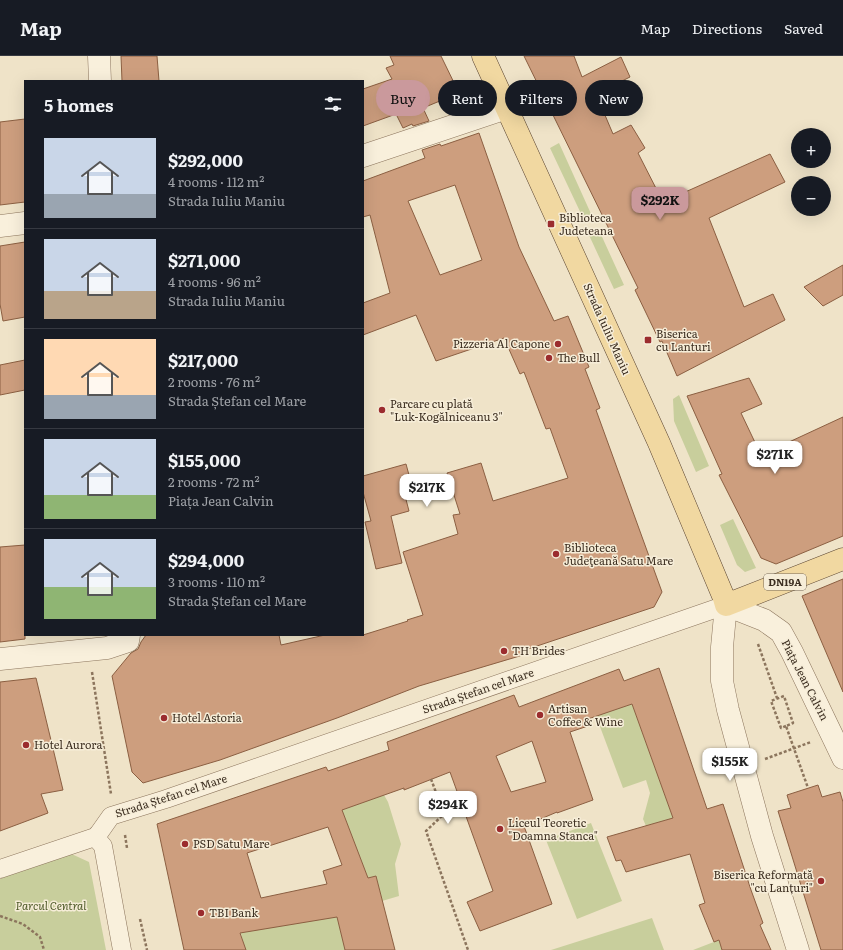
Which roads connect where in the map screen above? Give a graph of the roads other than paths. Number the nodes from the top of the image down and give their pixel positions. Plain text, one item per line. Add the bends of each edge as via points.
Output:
1 (99, 56) edge
2 (483, 56) edge
3 (100, 80) edge
4 (505, 104) edge
5 (505, 109) edge
6 (511, 116) edge
7 (364, 156) edge
8 (24, 222) edge
9 (0, 226) edge
10 (843, 559) edge
11 (726, 605) junction
12 (128, 638) edge
13 (0, 659) edge
14 (843, 758) edge
15 (95, 837) junction
16 (0, 869) edge
17 (122, 950) edge
18 (798, 950) edge

1 - 3 street
2 - 4 main road, Strada Iuliu Maniu
5 - 7 street
6 - 11 main road, Strada Iuliu Maniu via 659,443
8 - 9 street
10 - 11 main road, Strada Ștefan cel Mare / DN19A
11 - 14 street, Piața Jean Calvin via 764,620 780,632
11 - 15 street, Strada Ștefan cel Mare / DN19A via 111,816
11 - 18 street via 722,647 722,681 726,703 762,836
12 - 13 street via 107,648
15 - 16 street
15 - 17 street via 103,846

